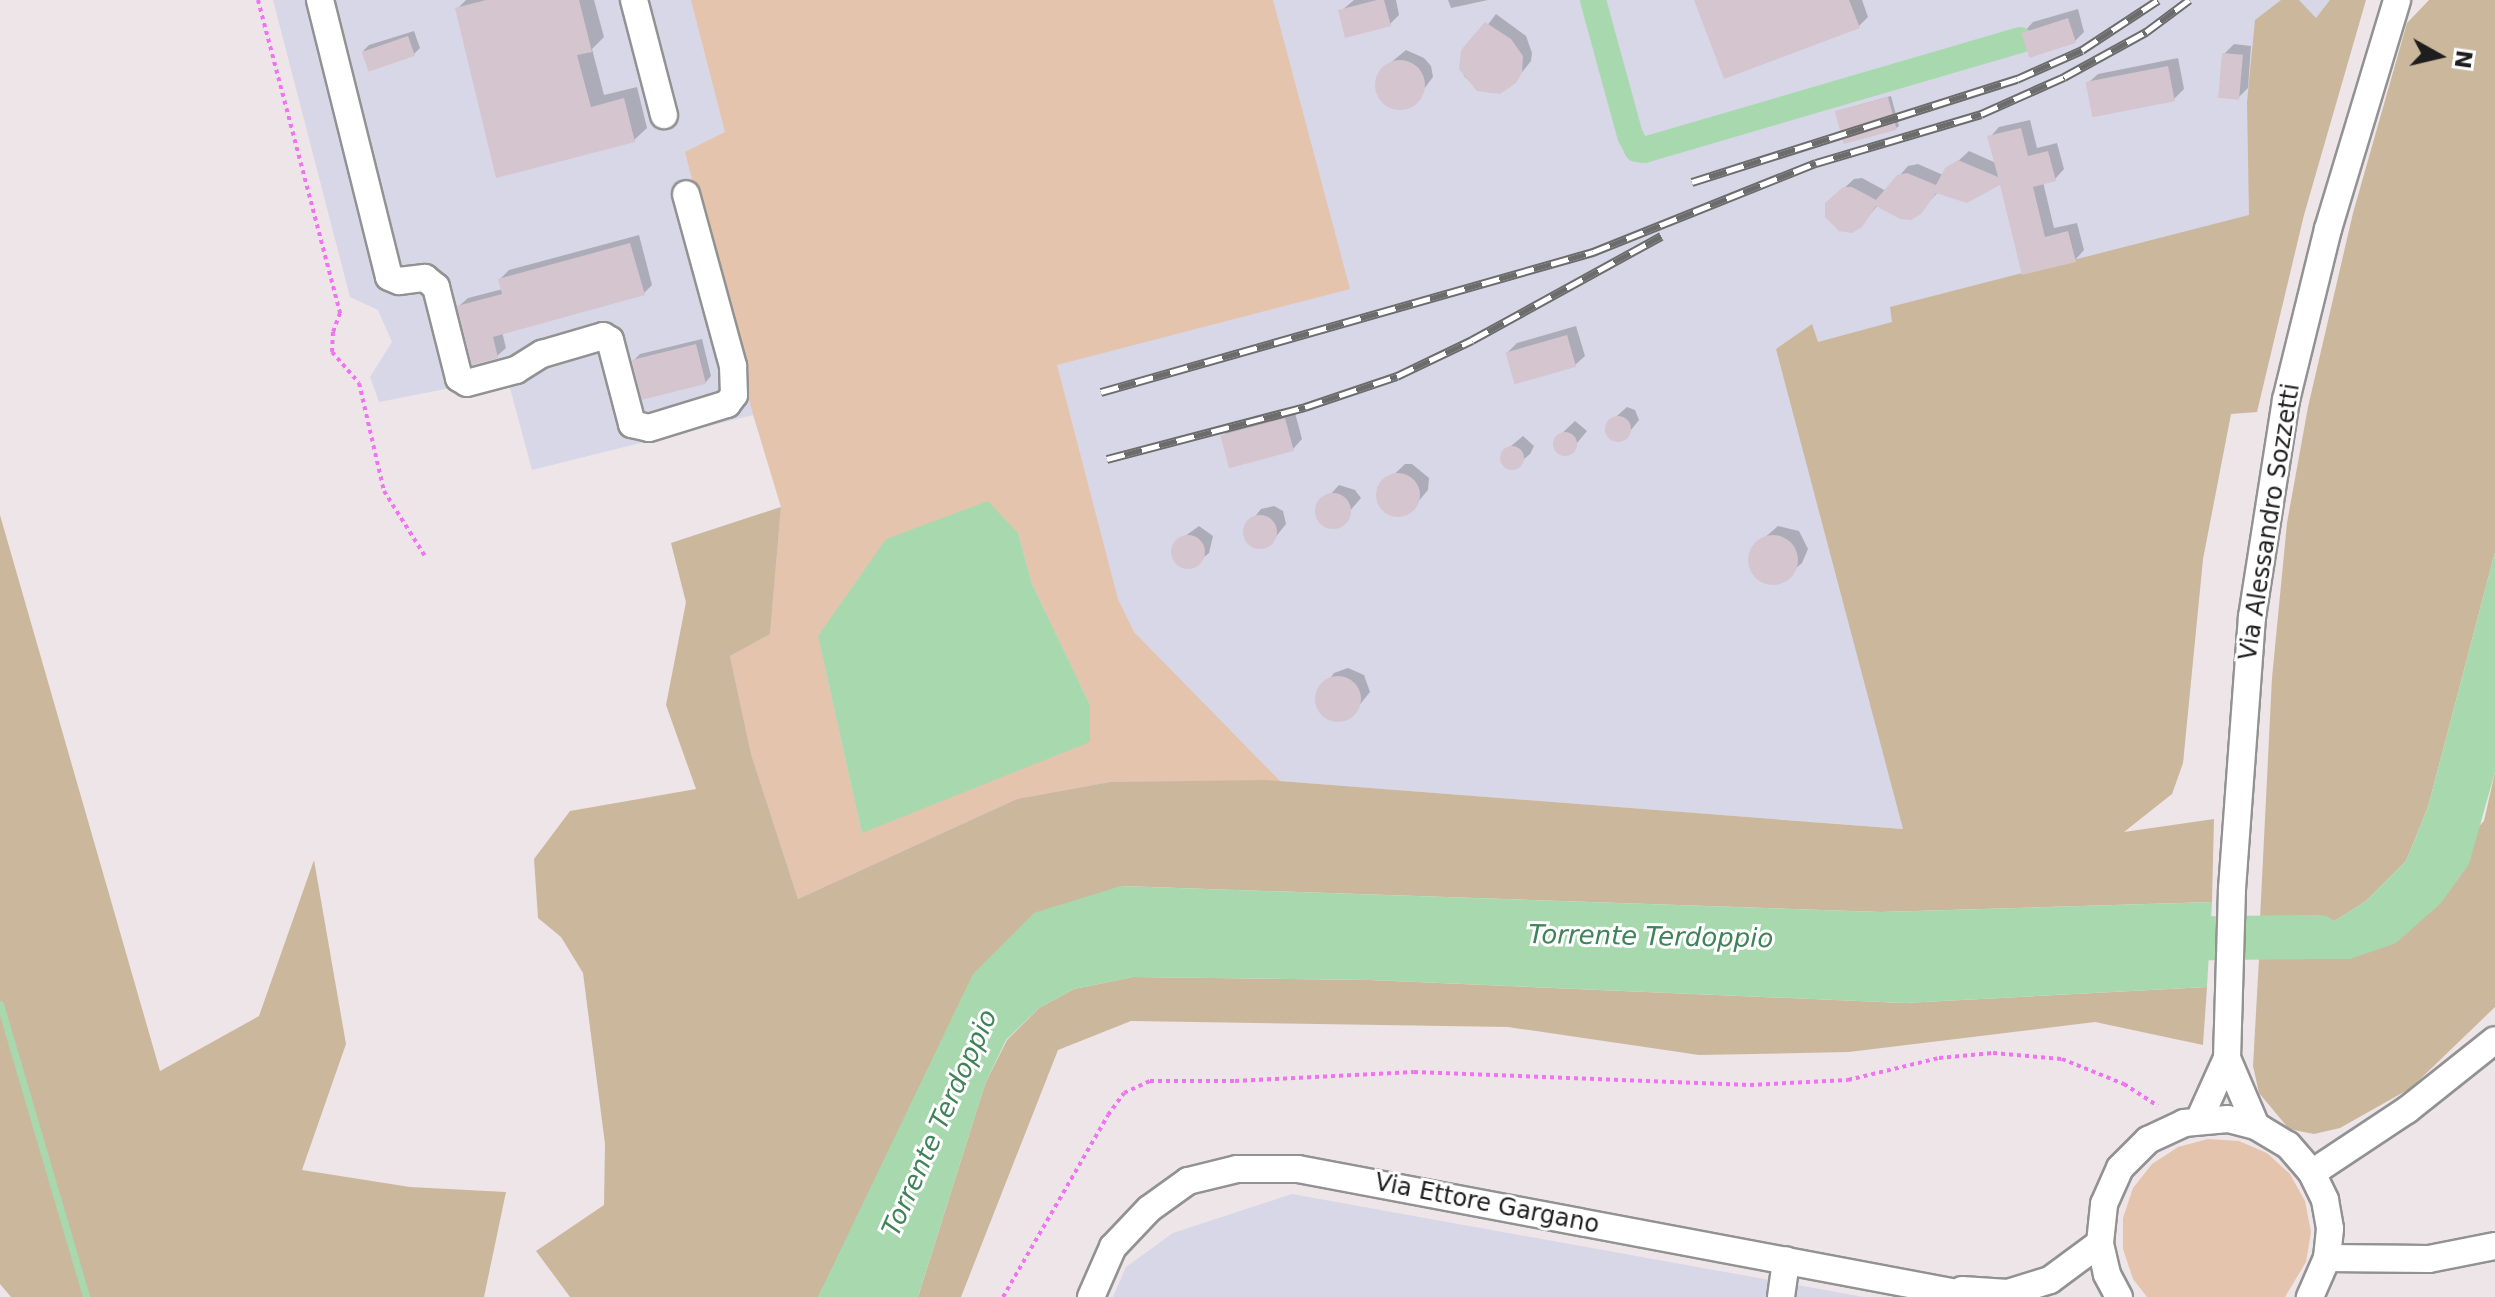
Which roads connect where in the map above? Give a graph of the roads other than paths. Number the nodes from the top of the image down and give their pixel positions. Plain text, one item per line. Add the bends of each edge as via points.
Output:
1 (320, 0) edge
2 (634, 0) edge
3 (2397, 0) edge
4 (664, 115) dead end
5 (686, 194) dead end
6 (2493, 1048) edge
7 (2227, 1058) junction
8 (2191, 1121) junction
9 (2256, 1126) junction
10 (2312, 1173) junction
11 (2100, 1243) junction
12 (2495, 1246) edge
13 (2327, 1258) junction
14 (1786, 1260) junction
15 (1938, 1288) junction
16 (1091, 1297) edge
17 (1781, 1297) edge
18 (1978, 1297) edge
19 (2119, 1297) edge
20 (2310, 1297) edge

1 - 5 street via 389,277 425,278 436,287 459,378 467,383 603,336 610,340 632,424 649,428 727,404 734,395 733,366
2 - 4 street
3 - 7 street, Via Alessandro Sozzetti via 2333,214 2286,400 2252,617 2232,889
6 - 10 street
7 - 8 street, Via Alessandro Sozzetti
7 - 9 street, Via Alessandro Sozzetti
8 - 9 street via 2228,1119
8 - 11 street via 2148,1140 2120,1168 2104,1204
9 - 10 street via 2288,1145
10 - 13 street via 2325,1200
11 - 15 street, Via Ettore Gargano via 2050,1280 2008,1293
11 - 19 street
12 - 13 street via 2429,1259
13 - 20 street
14 - 15 street, Via Ettore Gargano
14 - 16 street, Via Ettore Gargano via 1298,1169 1237,1169 1188,1181 1149,1209 1113,1247
14 - 17 street
15 - 18 street, Via Ettore Gargano

